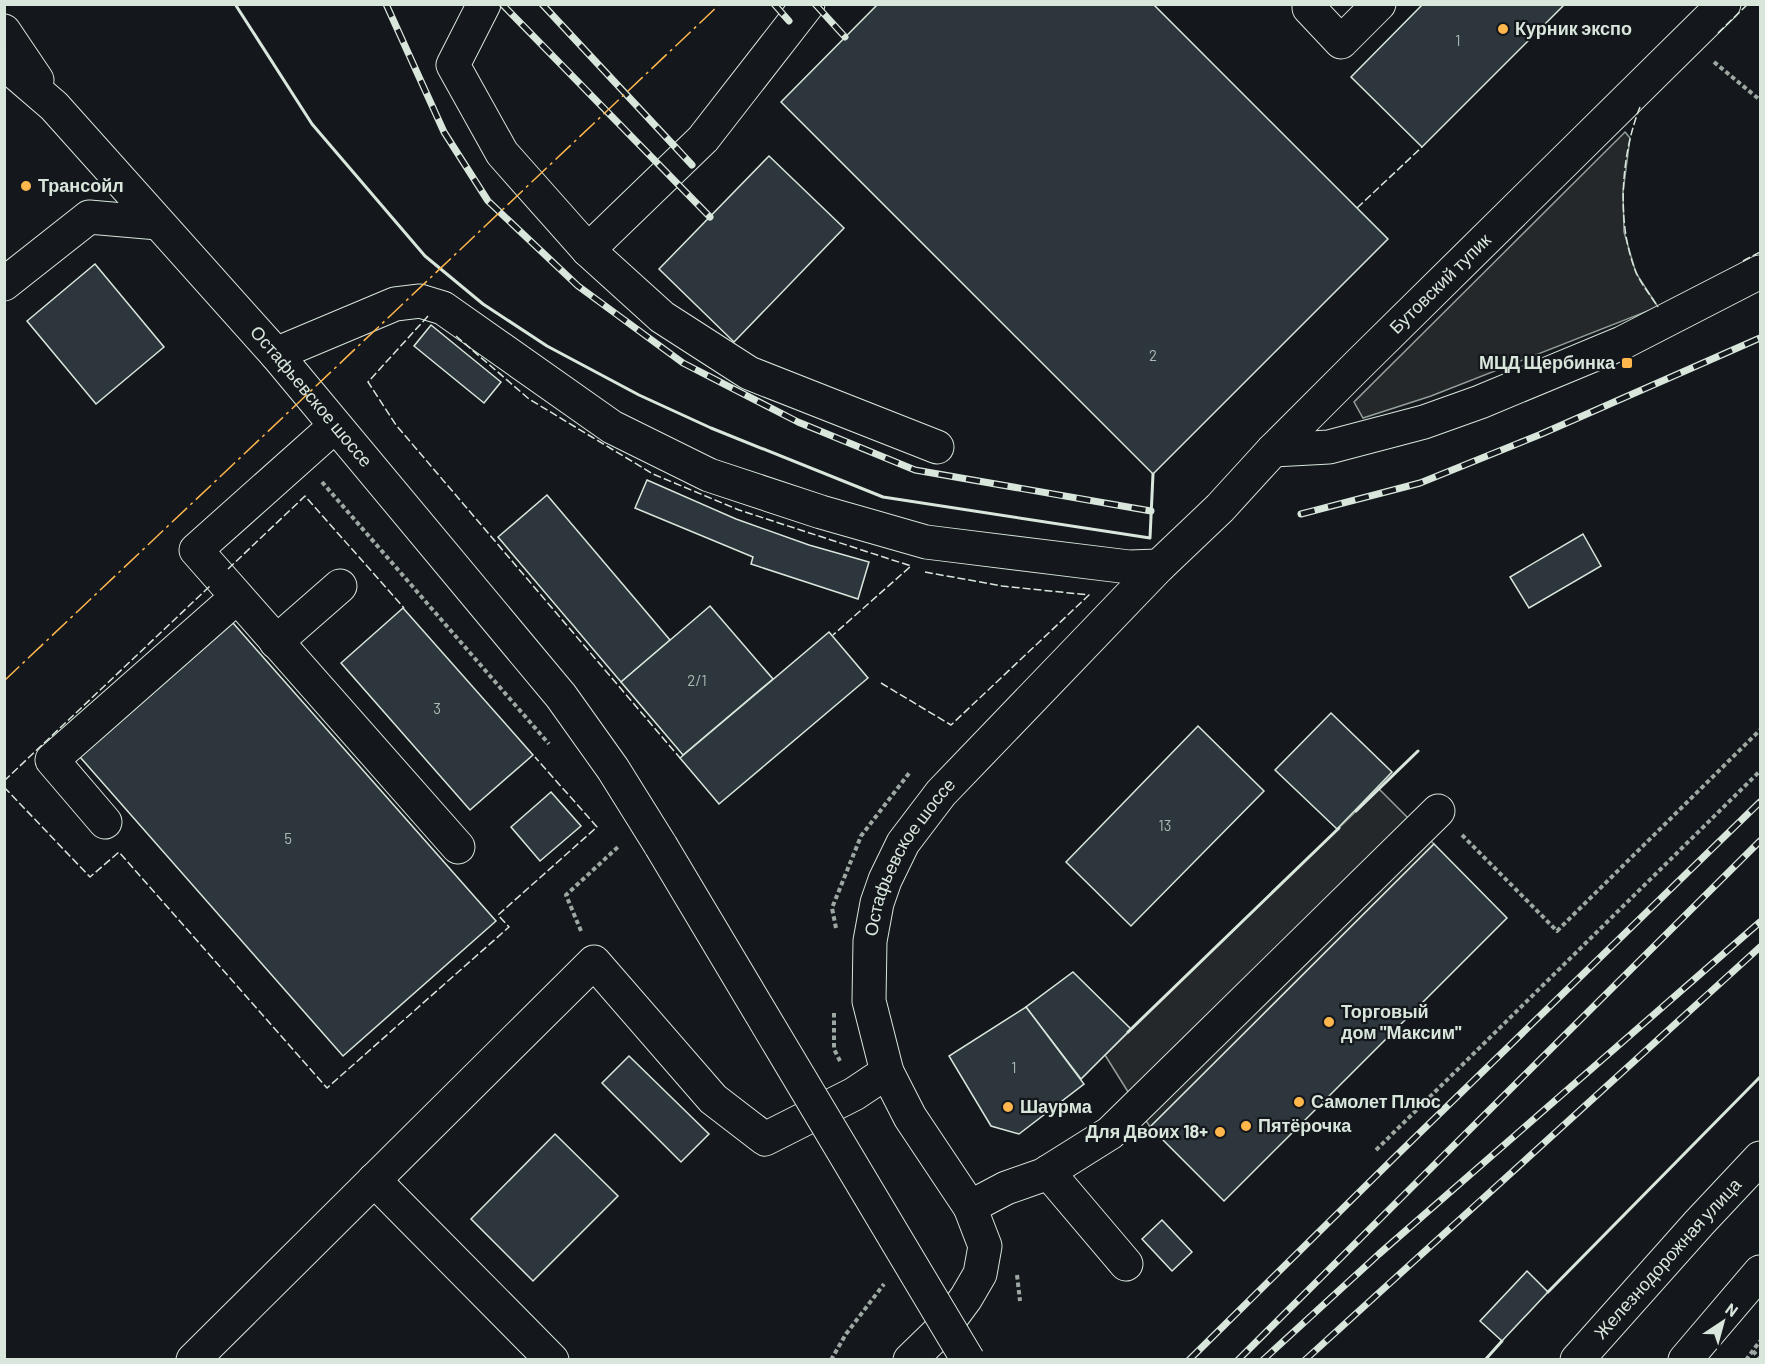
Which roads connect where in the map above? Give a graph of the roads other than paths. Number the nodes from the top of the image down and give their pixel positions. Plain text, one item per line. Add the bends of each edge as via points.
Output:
1 (484, 4) edge
2 (808, 4) edge
3 (1308, 4) edge
4 (1378, 4) edge
5 (1719, 6) edge
6 (4, 31) edge
7 (4, 63) edge
8 (54, 106) junction
9 (158, 224) junction
10 (588, 250) junction
11 (1761, 272) edge
12 (4, 284) edge
13 (276, 354) junction
14 (335, 426) junction
15 (937, 447) dead end
16 (1274, 450) junction
17 (1159, 566) junction
18 (340, 586) dead end
19 (237, 597) junction
20 (276, 642) junction
21 (1438, 811) road end
22 (105, 822) dead end
23 (458, 847) dead end
24 (887, 1072) junction
25 (1761, 1158) edge
26 (1048, 1172) junction
27 (374, 1180) junction
28 (970, 1207) junction
29 (1126, 1264) dead end
30 (1761, 1272) edge
31 (193, 1359) edge
32 (552, 1359) edge
33 (910, 1359) edge
34 (968, 1359) edge
35 (1577, 1359) edge
36 (1685, 1359) edge

1 - 10 street via 453,65 502,153
2 - 10 street via 703,139
3 - 4 street via 1341,42
5 - 16 street, Бутовский тупик
6 - 8 street, Остафьевское шоссе
7 - 8 street, Остафьевское шоссе
8 - 9 street, Остафьевское шоссе
9 - 12 street via 89,217
9 - 13 street, Остафьевское шоссе
10 - 15 street via 662,317 749,373
11 - 16 street via 1622,343 1480,402 1424,422 1329,447
13 - 14 street, Остафьевское шоссе
13 - 17 street via 395,304 420,301 443,308 612,427 709,475 926,542 1129,567
14 - 19 street via 196,550
14 - 34 street, Остафьевское шоссе, bridge via 561,696 613,769
16 - 17 street, Бутовский тупик
17 - 24 street, Остафьевское шоссе via 941,793 903,843 882,888 870,941 869,1000
18 - 20 street
19 - 20 street
19 - 22 street via 52,760
20 - 23 street
21 - 26 street via 1110,1133
24 - 27 street via 854,1094 765,1139 713,1099 594,962
24 - 28 street, Остафьевское шоссе via 910,1117
25 - 35 street, Железнодорожная улица
26 - 28 street
26 - 29 street
27 - 31 street
27 - 32 street
28 - 33 street, Остафьевское шоссе via 985,1246 980,1274 946,1325
30 - 36 street

